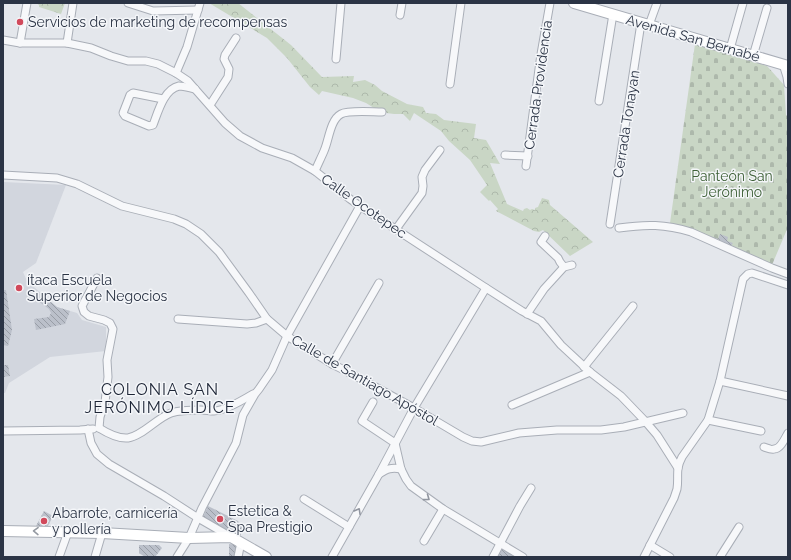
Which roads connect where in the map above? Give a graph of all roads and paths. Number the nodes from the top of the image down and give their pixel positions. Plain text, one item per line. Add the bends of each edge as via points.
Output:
1 (27, 3) edge
2 (72, 3) edge
3 (128, 3) edge
4 (341, 3) edge
5 (402, 3) edge
6 (461, 3) edge
7 (550, 3) edge
8 (574, 3) edge
9 (657, 3) edge
10 (742, 3) edge
11 (199, 6) edge
12 (767, 8) dead end
13 (613, 14) junction
14 (400, 15) dead end
15 (645, 24) junction
16 (236, 38) dead end
17 (3, 40) edge
18 (20, 43) junction
19 (67, 43) junction
20 (730, 49) junction
21 (753, 56) junction
22 (336, 60) dead end
23 (785, 65) edge
24 (176, 73) junction
25 (450, 84) dead end
26 (788, 84) edge
27 (195, 89) junction
28 (163, 99) junction
29 (600, 101) dead end
30 (210, 105) junction
31 (382, 112) dead end
32 (440, 150) dead end
33 (505, 155) dead end
34 (528, 156) junction
35 (526, 166) dead end
36 (315, 171) junction
37 (3, 175) edge
38 (360, 206) junction
39 (610, 224) dead end
40 (619, 228) dead end
41 (396, 229) junction
42 (545, 236) dead end
43 (572, 265) dead end
44 (564, 267) junction
45 (788, 274) edge
46 (97, 278) dead end
47 (379, 283) dead end
48 (788, 285) edge
49 (486, 288) junction
50 (633, 306) dead end
51 (527, 314) junction
52 (178, 319) dead end
53 (266, 319) junction
54 (287, 336) junction
55 (332, 364) junction
56 (587, 369) junction
57 (720, 382) junction
58 (255, 394) junction
59 (788, 396) edge
60 (373, 402) dead end
61 (512, 405) dead end
62 (414, 408) junction
63 (683, 413) dead end
64 (708, 420) junction
65 (645, 421) junction
66 (99, 428) junction
67 (88, 429) junction
68 (3, 431) edge
69 (761, 432) dead end
70 (788, 433) edge
71 (395, 443) junction
72 (764, 447) dead end
73 (678, 468) junction
74 (401, 469) junction
75 (379, 474) junction
76 (531, 488) dead end
77 (304, 499) dead end
78 (443, 509) junction
79 (198, 518) junction
80 (349, 527) junction
81 (739, 527) dead end
82 (3, 531) edge
83 (68, 532) junction
84 (102, 533) junction
85 (231, 537) junction
86 (189, 538) junction
87 (424, 541) dead end
88 (241, 542) junction
89 (499, 544) junction
90 (650, 546) junction
91 (60, 557) edge
92 (95, 557) edge
93 (177, 557) edge
94 (238, 557) edge
95 (266, 557) edge
96 (332, 557) edge
97 (493, 557) edge
98 (523, 557) edge
99 (644, 557) edge
100 (670, 557) edge
101 (720, 557) edge

1 - 18 street
2 - 19 street
3 - 11 street via 153,11
4 - 22 street
5 - 14 street
6 - 25 street
7 - 34 street, Cerrada Providencia
8 - 13 main road, Avenida San Bernabé
9 - 15 street, Cerrada Tonayan
10 - 20 street
11 - 24 street
12 - 21 street
13 - 15 main road, Avenida San Bernabé
13 - 29 street
15 - 20 main road, Avenida San Bernabé
15 - 39 street, Cerrada Tonayan via 630,97
16 - 30 street via 224,59 228,77
17 - 18 street, Calle Ocotepec
18 - 19 street, Calle Ocotepec
19 - 24 street, Calle Ocotepec via 128,61 158,64
20 - 21 main road, Avenida San Bernabé
21 - 23 main road, Avenida San Bernabé
23 - 26 street
24 - 27 street, Calle Ocotepec
27 - 28 street via 181,86 174,88
27 - 30 street, Calle Ocotepec
28 - 28 street via 152,126 123,113 130,95
30 - 36 street, Calle Ocotepec via 240,136 262,148 292,158
31 - 36 street via 348,112 337,117
32 - 41 street via 422,177 422,193
33 - 34 street
34 - 35 street, Cerrada Providencia
36 - 38 street, Calle Ocotepec
37 - 53 street, Calle de Santiago Apóstol via 57,178 78,184 122,206 174,218 186,224 201,234 219,252
38 - 41 street, Calle Ocotepec
38 - 54 street
40 - 45 street via 648,225 677,228 697,234
41 - 49 street, Calle Ocotepec
42 - 44 street via 541,242
43 - 44 street
44 - 51 street via 544,289
46 - 66 street via 82,306 89,316 110,323 112,329 107,360 105,402
47 - 55 street
48 - 57 street via 752,273 743,279
49 - 51 street, Calle Ocotepec
49 - 62 street
50 - 56 street
51 - 56 street, Calle Ocotepec via 541,321 561,345
52 - 53 street via 247,324
53 - 54 street, Calle de Santiago Apóstol
54 - 55 street, Calle de Santiago Apóstol
54 - 58 street via 272,370
55 - 62 street, Calle de Santiago Apóstol
56 - 61 street
56 - 65 street, Calle Ocotepec via 621,396
57 - 59 street
57 - 64 street
58 - 66 street via 215,412 184,410 171,413 128,438 107,433
58 - 79 street via 243,415 236,443
60 - 71 street via 362,420 363,423
62 - 65 street, Calle de Santiago Apóstol via 463,437 481,442 519,433 601,430
62 - 71 street
63 - 65 street, Calle de Santiago Apóstol
64 - 69 street
64 - 73 street via 682,457
65 - 73 street, Calle Ocotepec
66 - 67 street
67 - 68 street
67 - 79 street via 97,454 109,464
70 - 72 street via 780,446 774,450
71 - 74 street
71 - 75 street
73 - 90 street via 674,498
74 - 75 street via 394,468
74 -> 78 street via 411,486
80 -> 75 street
76 - 89 street
77 - 80 street
78 - 87 street
78 - 89 street
79 - 85 street
79 - 86 street
80 - 96 street
81 - 101 street
83 -> 82 main road
83 - 84 main road
83 - 91 street
84 - 86 main road
84 - 92 street
85 - 86 main road
85 - 88 main road
86 - 93 street
88 - 94 street
88 - 95 main road
89 - 97 street
89 - 98 street
90 - 99 street
90 - 100 street

